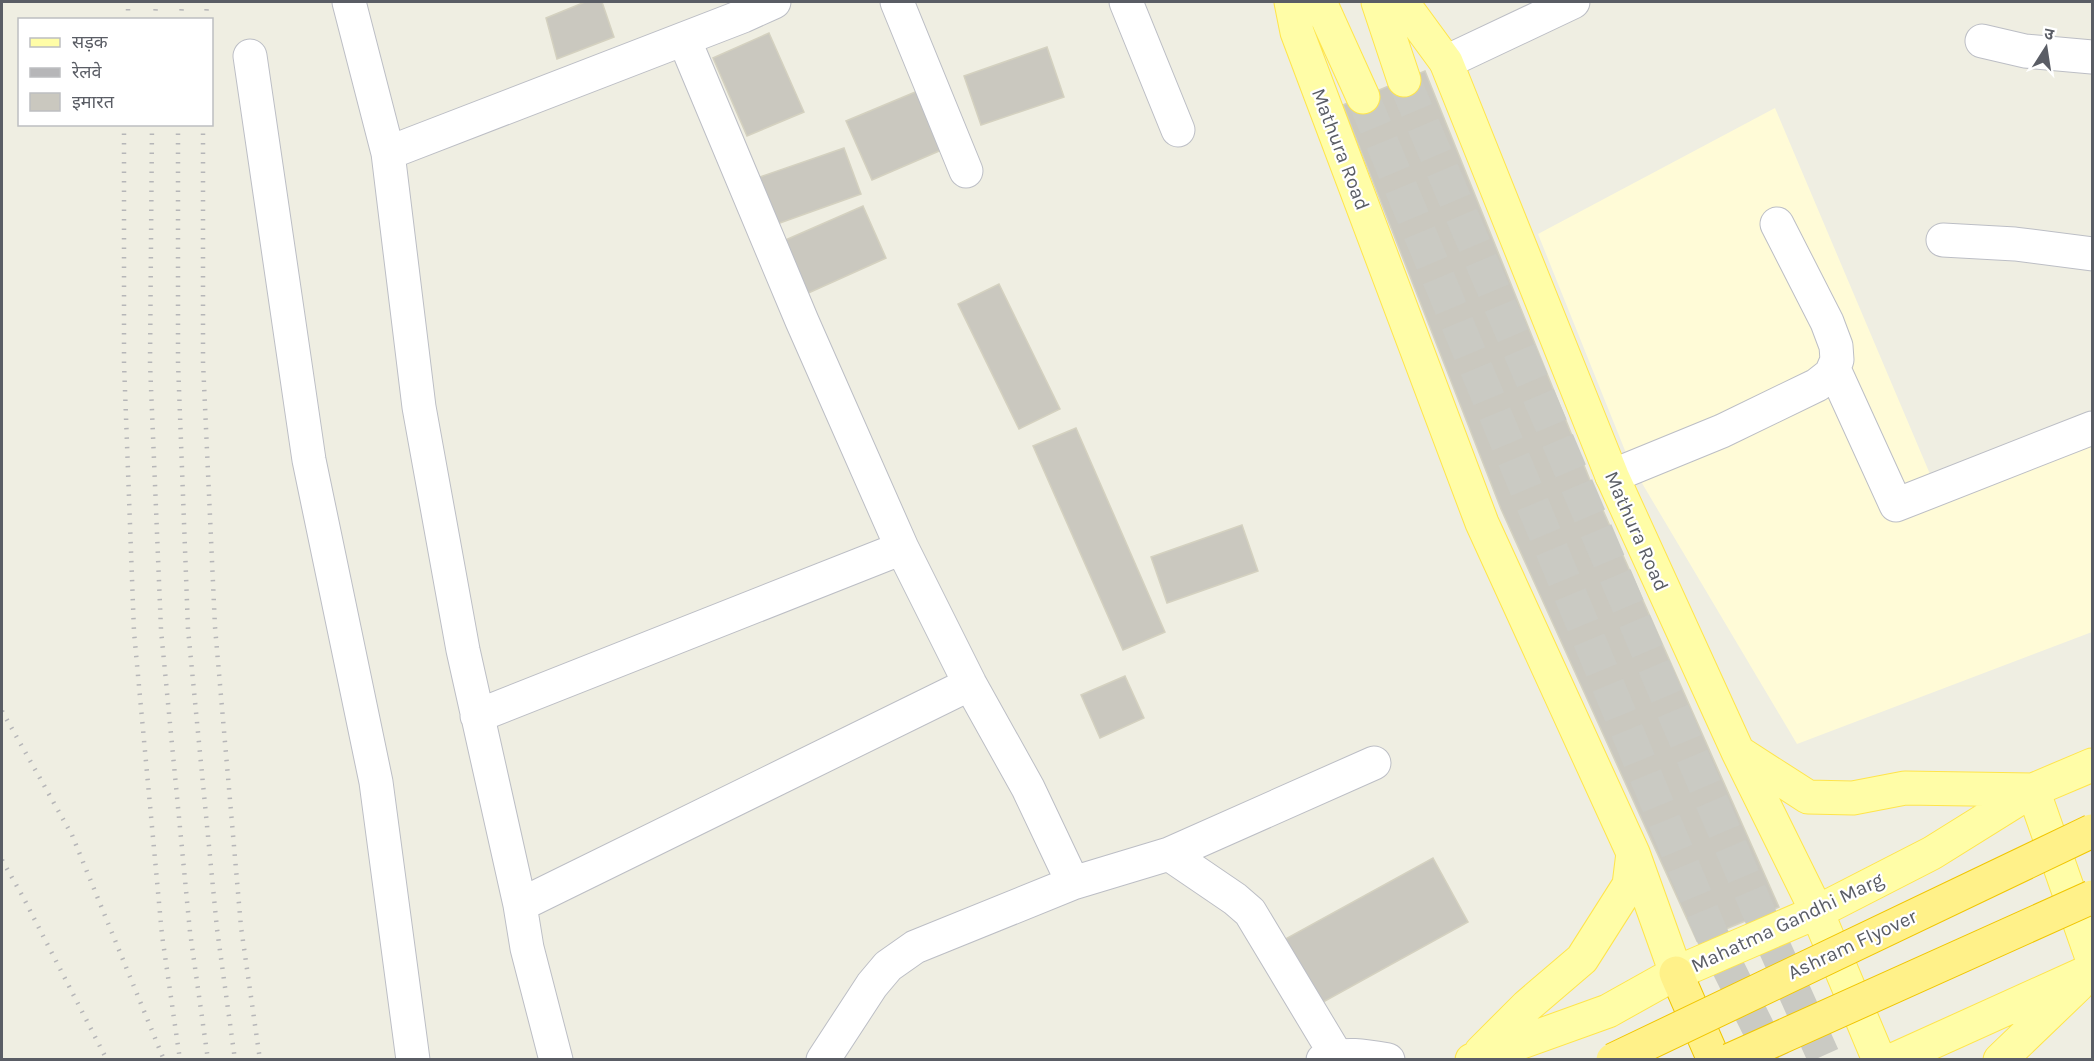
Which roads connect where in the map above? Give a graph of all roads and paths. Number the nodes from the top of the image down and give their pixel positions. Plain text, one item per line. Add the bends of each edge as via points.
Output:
1 (349, 2) edge
2 (774, 2) edge
3 (897, 2) edge
4 (1126, 2) edge
5 (1291, 2) edge
6 (1320, 2) edge
7 (1378, 2) edge
8 (1402, 2) edge
9 (1573, 2) edge
10 (684, 39) junction
11 (1982, 40) dead end
12 (250, 56) dead end
13 (2092, 57) edge
14 (1446, 62) junction
15 (1404, 80) tunnel mouth
16 (1363, 97) tunnel mouth
17 (1178, 130) dead end
18 (387, 153) junction
19 (966, 171) dead end
20 (1777, 224) dead end
21 (1943, 240) dead end
22 (2092, 254) edge
23 (1833, 369) junction
24 (2092, 428) edge
25 (1612, 476) junction
26 (902, 548) junction
27 (969, 684) junction
28 (477, 716) junction
29 (1738, 752) junction
30 (1374, 763) dead end
31 (2092, 765) edge
32 (2033, 790) junction
33 (2092, 831) edge
34 (1633, 853) junction
35 (1169, 854) junction
36 (1073, 883) junction
37 (2092, 897) edge
38 (520, 905) junction
39 (1817, 912) junction
40 (2092, 957) edge
41 (2092, 971) edge
42 (1676, 973) junction
43 (1330, 1057) edge
44 (413, 1059) edge
45 (556, 1059) edge
46 (824, 1059) edge
47 (1388, 1059) edge
48 (1475, 1059) edge
49 (1612, 1059) edge
50 (1714, 1059) edge
51 (1730, 1059) edge
52 (1879, 1059) edge
53 (1893, 1059) edge
54 (2000, 1059) edge

1 - 18 street
2 - 10 street
3 - 19 street
4 - 17 street
5 - 34 main road, Mathura Road via 1297,32 1482,523
6 - 16 main road
7 - 15 main road
8 - 14 main road, Mathura Road
9 - 14 street
10 - 18 street
10 - 26 street
11 - 13 street via 2025,51
12 - 44 street via 309,460 376,782
14 - 25 main road, Mathura Road
18 - 28 street via 419,408
20 - 23 street via 1827,322 1836,346
21 - 22 street
23 - 24 street via 1896,505
23 - 25 street via 1817,385 1785,401
25 - 29 main road, Mathura Road
26 - 27 street
26 - 28 street
27 - 36 street via 1028,788
27 - 38 street
28 - 38 street
29 - 32 main road via 1808,797 1853,798 1905,788
29 - 39 main road, Mathura Road
30 - 35 street
31 - 32 main road, Mahatma Gandhi Marg
32 - 39 main road, Mahatma Gandhi Marg via 1932,853
32 - 40 main road
33 - 49 highway, Ashram Flyover, bridge
34 - 42 main road, Mathura Road
34 - 48 main road via 1629,885 1582,959 1527,1006
35 - 36 street
35 - 43 street via 1250,912
36 - 46 street via 915,947 888,966
37 - 51 highway, bridge
38 - 45 street
39 - 42 main road, Mahatma Gandhi Marg
39 - 52 main road, Mathura Road
41 - 53 main road
41 - 54 main road
42 - 48 main road, Mahatma Gandhi Marg via 1608,1011
42 - 50 highway, Mathura Road
43 - 47 street via 1362,1055

